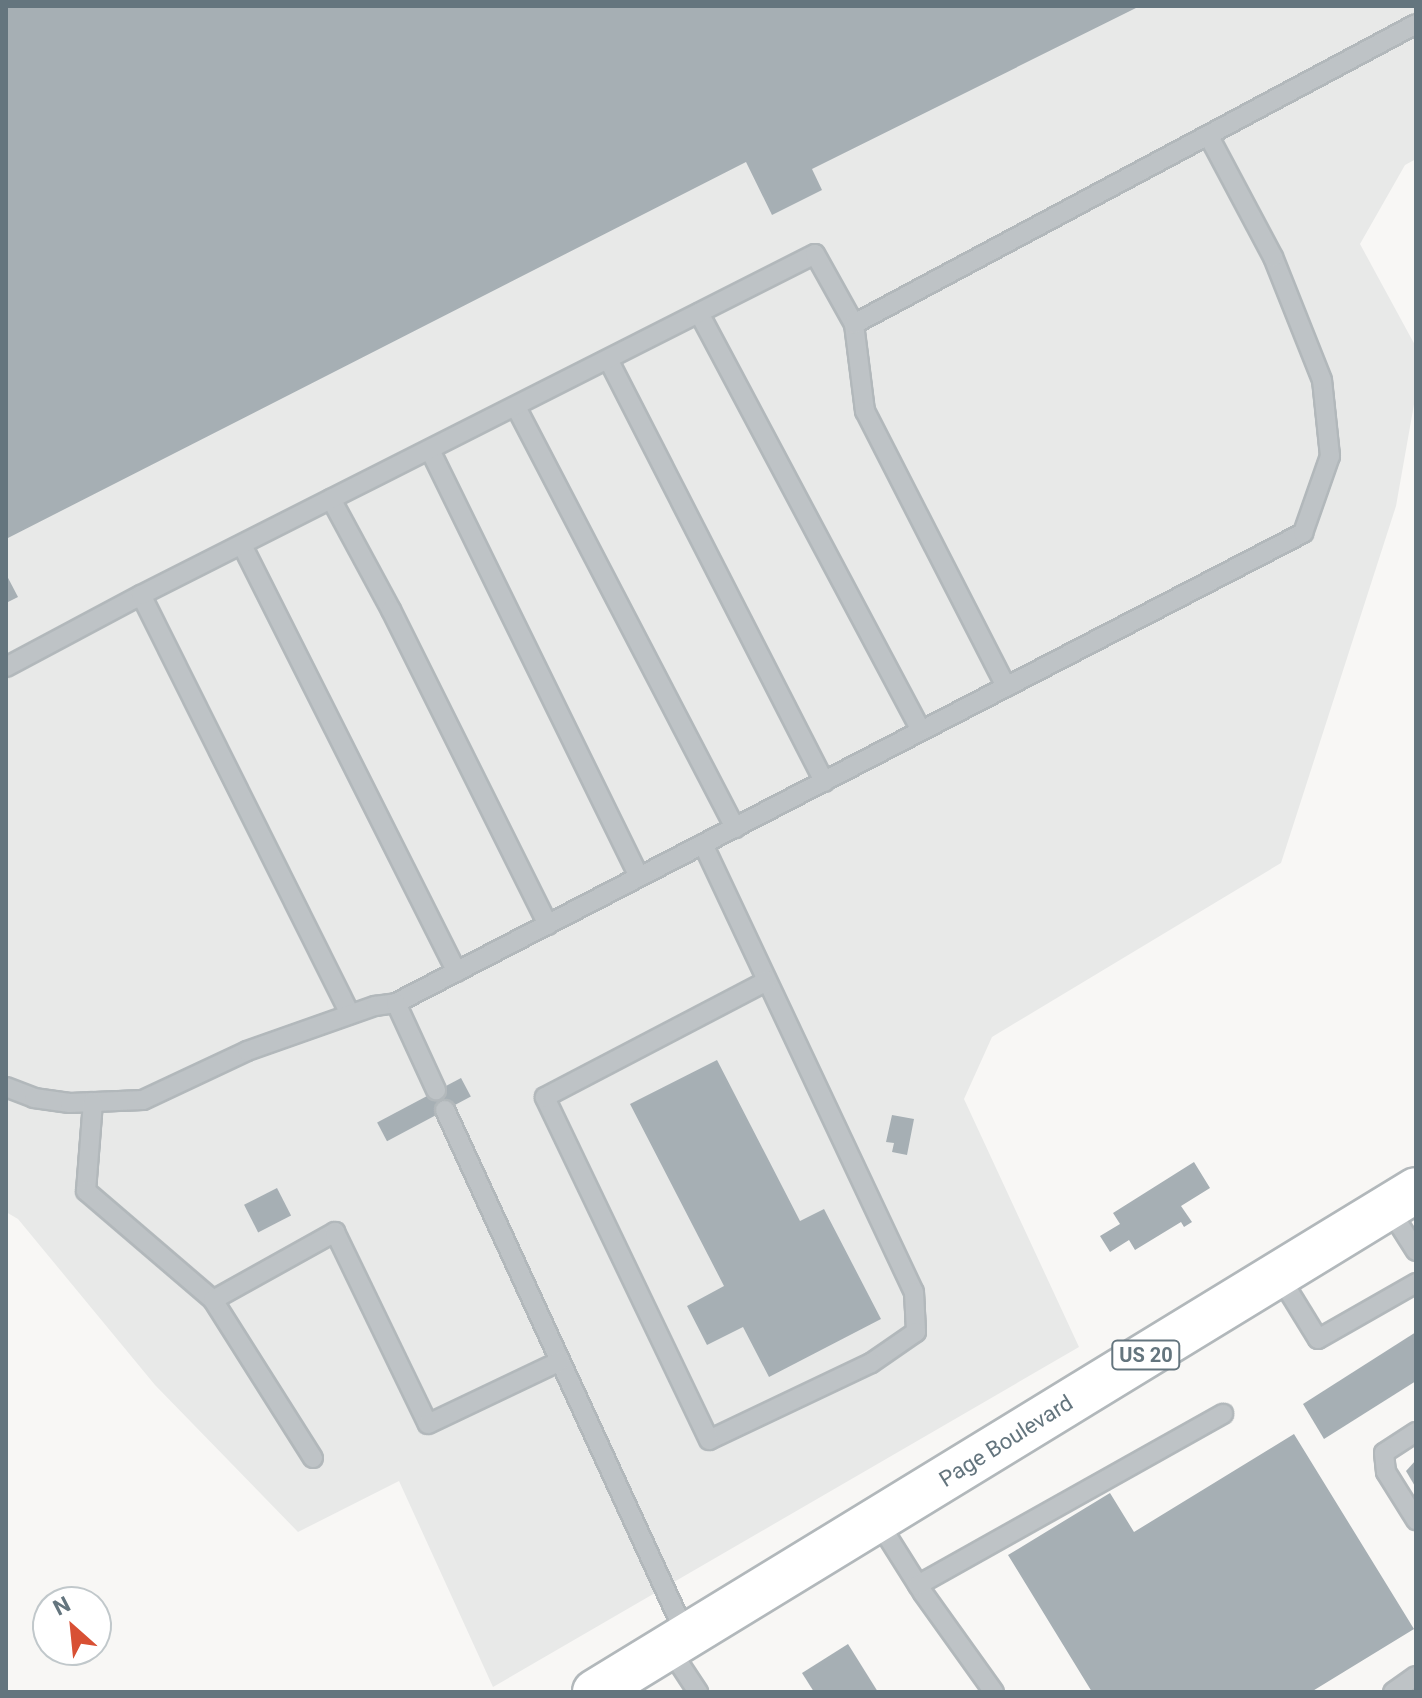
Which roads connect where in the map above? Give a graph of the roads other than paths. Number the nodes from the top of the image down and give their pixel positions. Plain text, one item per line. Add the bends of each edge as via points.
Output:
1 (1416, 24) edge
2 (1208, 135) junction
3 (699, 313) junction
4 (854, 324) junction
5 (609, 361) junction
6 (516, 407) junction
7 (430, 450) junction
8 (331, 499) junction
9 (242, 545) junction
10 (141, 595) junction
11 (6, 667) edge
12 (1006, 687) junction
13 (921, 731) junction
14 (824, 782) junction
15 (735, 828) junction
16 (703, 844) junction
17 (639, 877) junction
18 (548, 925) junction
19 (457, 972) junction
20 (767, 981) junction
21 (396, 1003) junction
22 (350, 1014) junction
23 (6, 1087) edge
24 (436, 1090) dead end
25 (93, 1102) junction
26 (445, 1110) dead end
27 (1402, 1198) edge
28 (1416, 1251) edge
29 (1278, 1274) junction
30 (1416, 1283) edge
31 (213, 1300) junction
32 (560, 1361) junction
33 (1223, 1414) dead end
34 (1416, 1432) edge
35 (313, 1458) dead end
36 (877, 1520) junction
37 (1416, 1520) edge
38 (918, 1585) junction
39 (678, 1642) junction
40 (1416, 1676) edge
41 (595, 1692) edge
42 (698, 1692) edge
43 (994, 1692) edge
44 (1393, 1692) edge

1 - 2 lane
2 - 4 lane
2 - 12 lane via 1273,257 1322,380 1330,456 1303,533
3 - 4 lane via 815,254
3 - 5 lane
3 - 13 lane
4 - 12 lane via 865,411
5 - 6 lane
5 - 14 lane
6 - 7 lane
6 - 15 lane
7 - 8 lane
7 - 17 lane
8 - 9 lane
8 - 18 lane
9 - 10 lane
9 - 19 lane
10 - 11 lane
10 - 22 lane
12 - 13 lane
13 - 14 lane
14 - 15 lane
15 - 16 lane
16 - 17 lane
16 - 20 lane
17 - 18 lane
18 - 19 lane
19 - 21 lane
20 - 20 lane via 914,1292 916,1332 871,1363 709,1440 545,1097
21 - 22 lane
21 - 24 lane
22 - 25 lane via 247,1051 143,1100
23 - 25 lane via 34,1098
25 - 31 lane via 86,1191
26 - 32 lane
27 - 28 lane
27 - 29 main road, Page Boulevard / US 20
29 - 30 lane via 1318,1339
29 - 36 main road, Page Boulevard / US 20
31 - 32 lane via 335,1232 428,1424
31 - 35 lane
32 - 39 lane
33 - 38 lane
34 - 37 lane via 1384,1453 1386,1472
36 - 38 lane
36 - 39 main road, Page Boulevard / US 20
38 - 43 lane
39 - 41 main road, Page Boulevard / US 20
39 - 42 lane
40 - 44 lane

